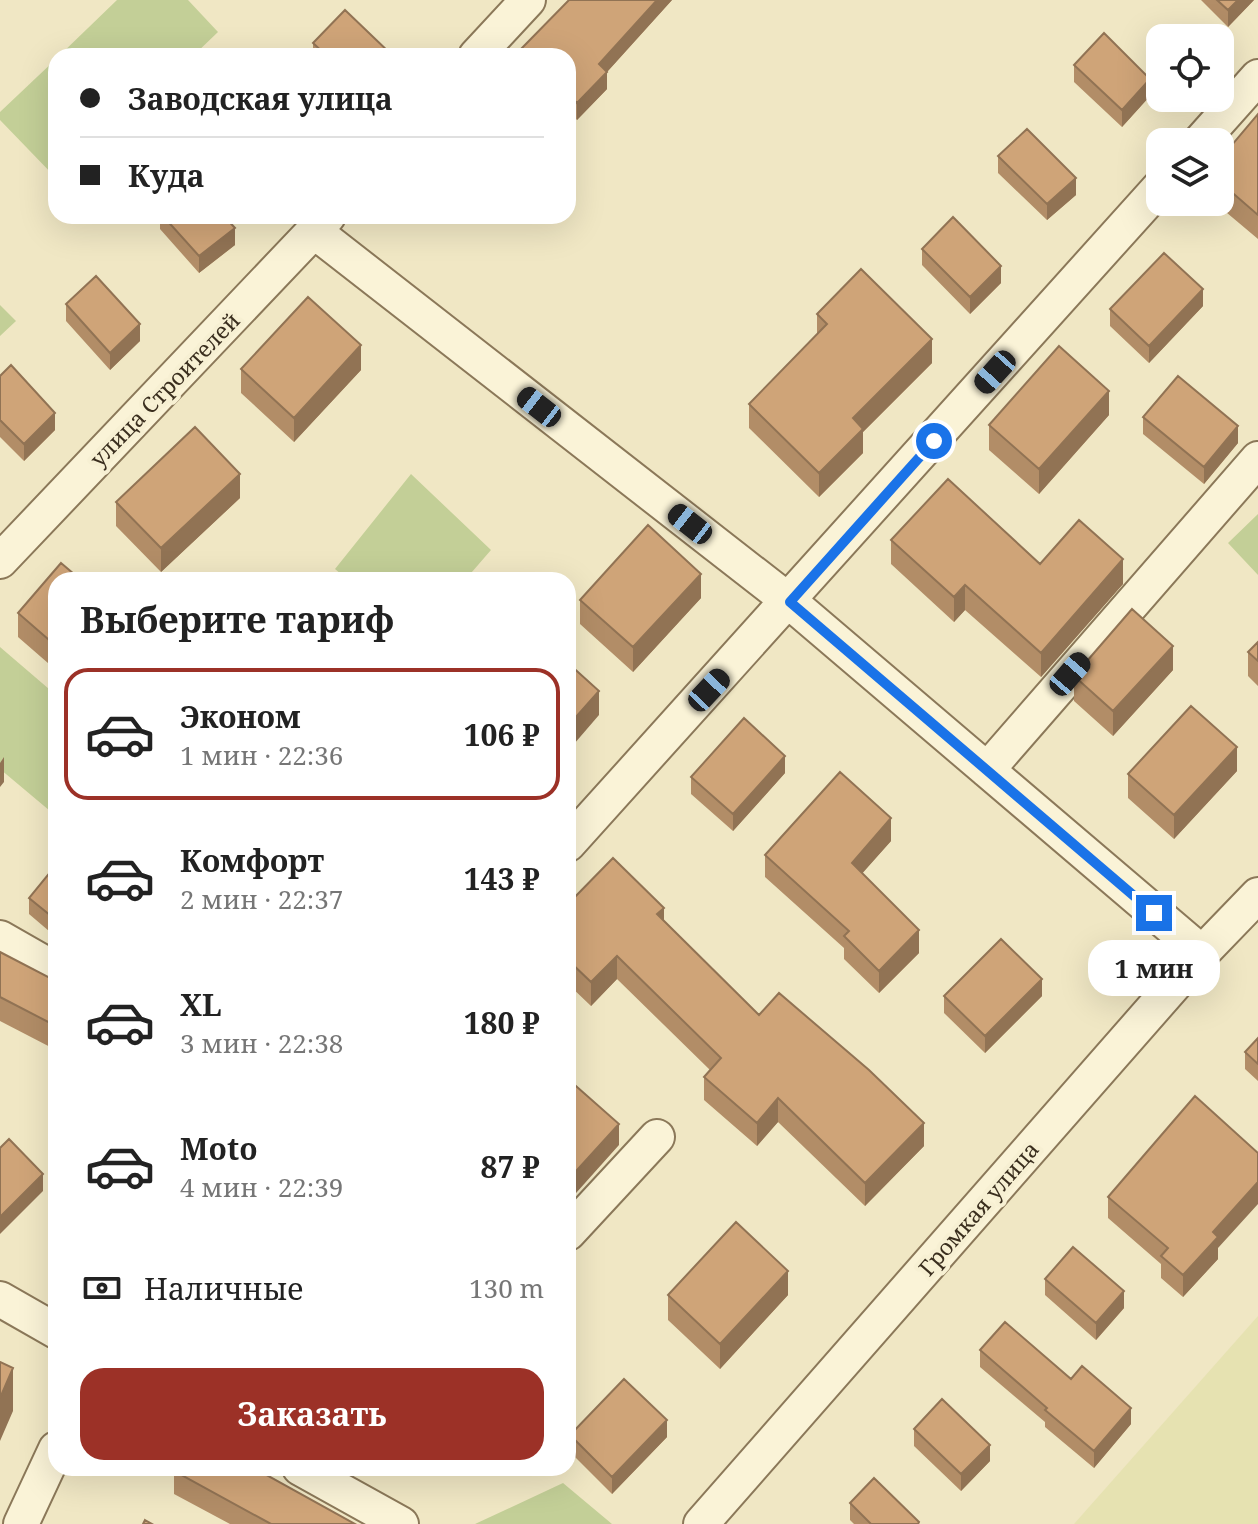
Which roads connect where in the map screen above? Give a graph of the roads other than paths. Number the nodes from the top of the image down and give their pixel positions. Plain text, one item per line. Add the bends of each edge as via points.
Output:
1 (528, 0) edge
2 (483, 48) edge
3 (1258, 77) edge
4 (1212, 128) edge
5 (1146, 203) edge
6 (321, 224) edge
7 (1258, 459) edge
8 (0, 561) edge
9 (790, 602) junction
10 (987, 770) junction
11 (576, 835) edge
12 (1258, 895) edge
13 (0, 938) edge
14 (1202, 953) junction
15 (48, 965) edge
16 (657, 1137) dead end
17 (576, 1224) edge
18 (0, 1299) edge
19 (48, 1326) edge
20 (48, 1466) edge
21 (314, 1476) edge
22 (21, 1524) edge
23 (401, 1524) edge
24 (701, 1524) edge

1 - 2 street
3 - 4 street
5 - 9 street
6 - 8 street, улица Строителей
6 - 9 street
7 - 10 street
9 - 10 street
9 - 11 street
10 - 14 street
12 - 14 street, Громкая улица
13 - 15 street
14 - 24 street, Громкая улица
16 - 17 street
18 - 19 street
20 - 22 street
21 - 23 street

